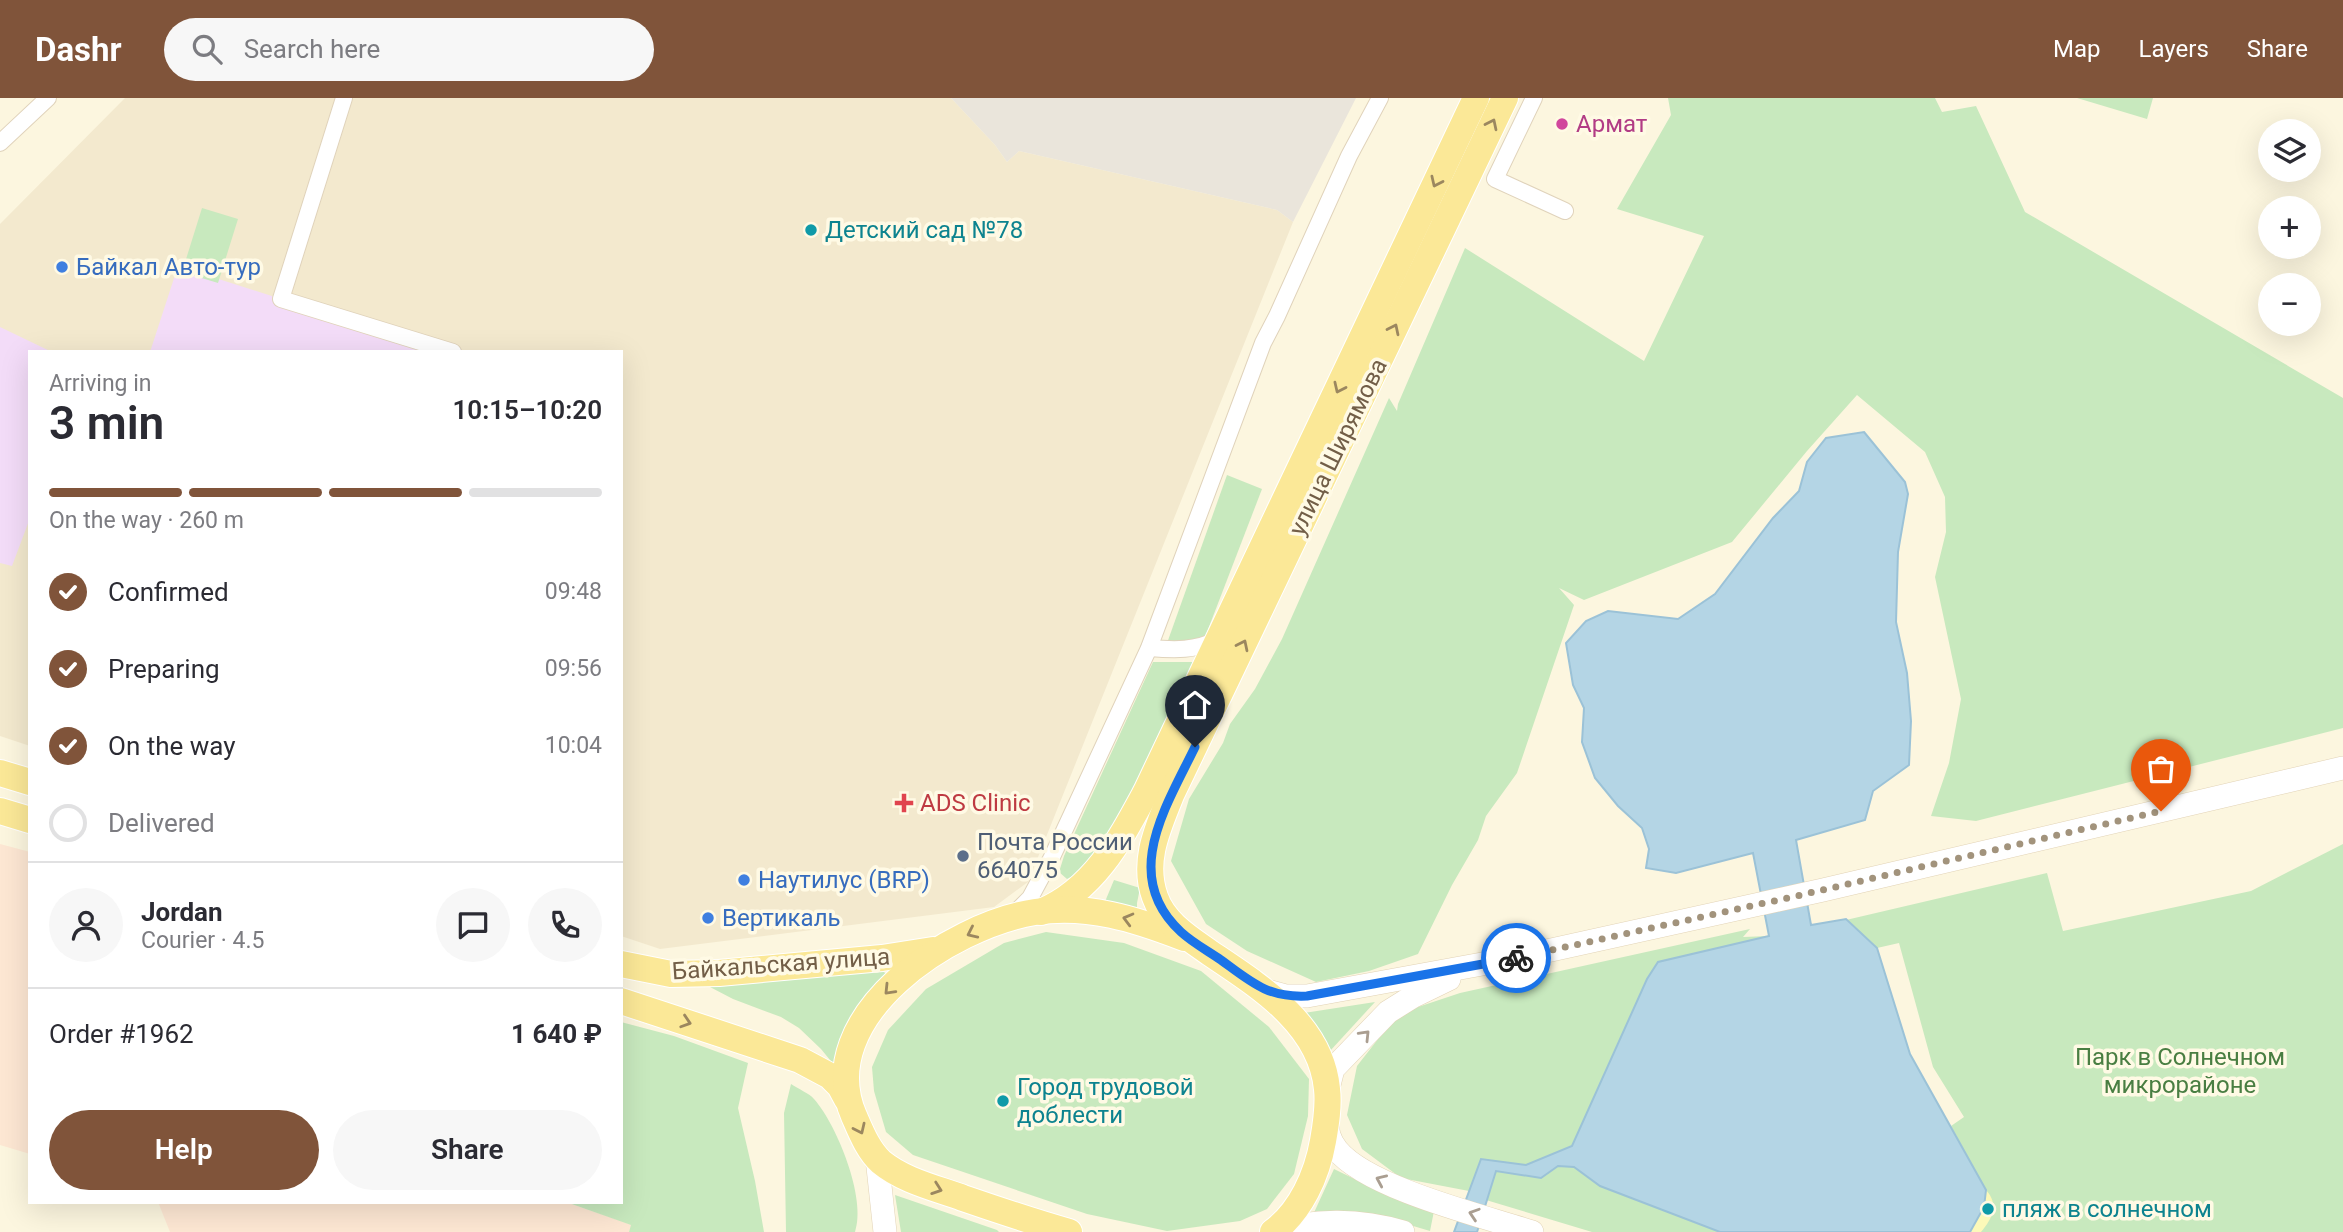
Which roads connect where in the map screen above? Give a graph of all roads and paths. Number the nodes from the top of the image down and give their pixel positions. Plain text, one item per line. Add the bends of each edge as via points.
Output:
1 (48, 98) edge
2 (344, 98) edge
3 (1380, 98) edge
4 (1476, 98) edge
5 (1505, 98) edge
6 (1534, 98) edge
7 (0, 143) edge
8 (1564, 211) dead end
9 (447, 350) edge
10 (1221, 638) junction
11 (1149, 648) junction
12 (2343, 768) edge
13 (0, 773) edge
14 (28, 781) edge
15 (1159, 794) junction
16 (0, 811) edge
17 (28, 819) edge
18 (1041, 912) junction
19 (1003, 919) junction
20 (1192, 942) junction
21 (942, 947) junction
22 (1515, 958) junction
23 (623, 964) edge
24 (1257, 988) junction
25 (623, 1002) edge
26 (1328, 1090) junction
27 (847, 1098) junction
28 (1327, 1116) junction
29 (877, 1157) junction
30 (881, 1202) junction
31 (876, 1232) edge
32 (885, 1232) edge
33 (1069, 1232) edge
34 (1273, 1232) edge
35 (1403, 1232) edge
36 (1532, 1232) edge

1 - 7 street
2 - 9 street via 281,299
3 - 11 street via 1263,343
4 -> 10 main road, улица Ширямова
15 -> 5 main road, улица Ширямова
6 - 8 street via 1494,180
10 - 11 street via 1201,648
10 - 15 main road, улица Ширямова
11 - 19 street via 1034,891 1020,909
12 - 22 main road
13 - 14 main road
15 - 18 main road via 1097,871 1069,898
15 - 20 main road via 1150,865 1155,897
16 - 17 main road
18 - 19 main road
20 -> 18 main road via 1103,912
19 -> 21 main road
20 - 24 main road
21 - 23 main road, Байкальская улица via 898,956 719,973 671,974
21 -> 27 main road via 893,985 863,1023 849,1057
22 - 24 main road via 1307,996
26 -> 22 main road via 1335,1067 1395,1007 1455,977
24 - 26 main road via 1300,1025 1319,1057
25 -> 27 main road, Байкальская улица via 800,1060 830,1076
26 - 28 main road
27 -> 29 main road
28 - 34 main road via 1309,1186 1290,1217
36 -> 28 main road via 1445,1205 1370,1174 1349,1161 1330,1140
29 - 30 main road
29 -> 33 main road via 894,1171 924,1184
30 - 31 street
30 - 32 main road
34 - 35 main road via 1323,1223

